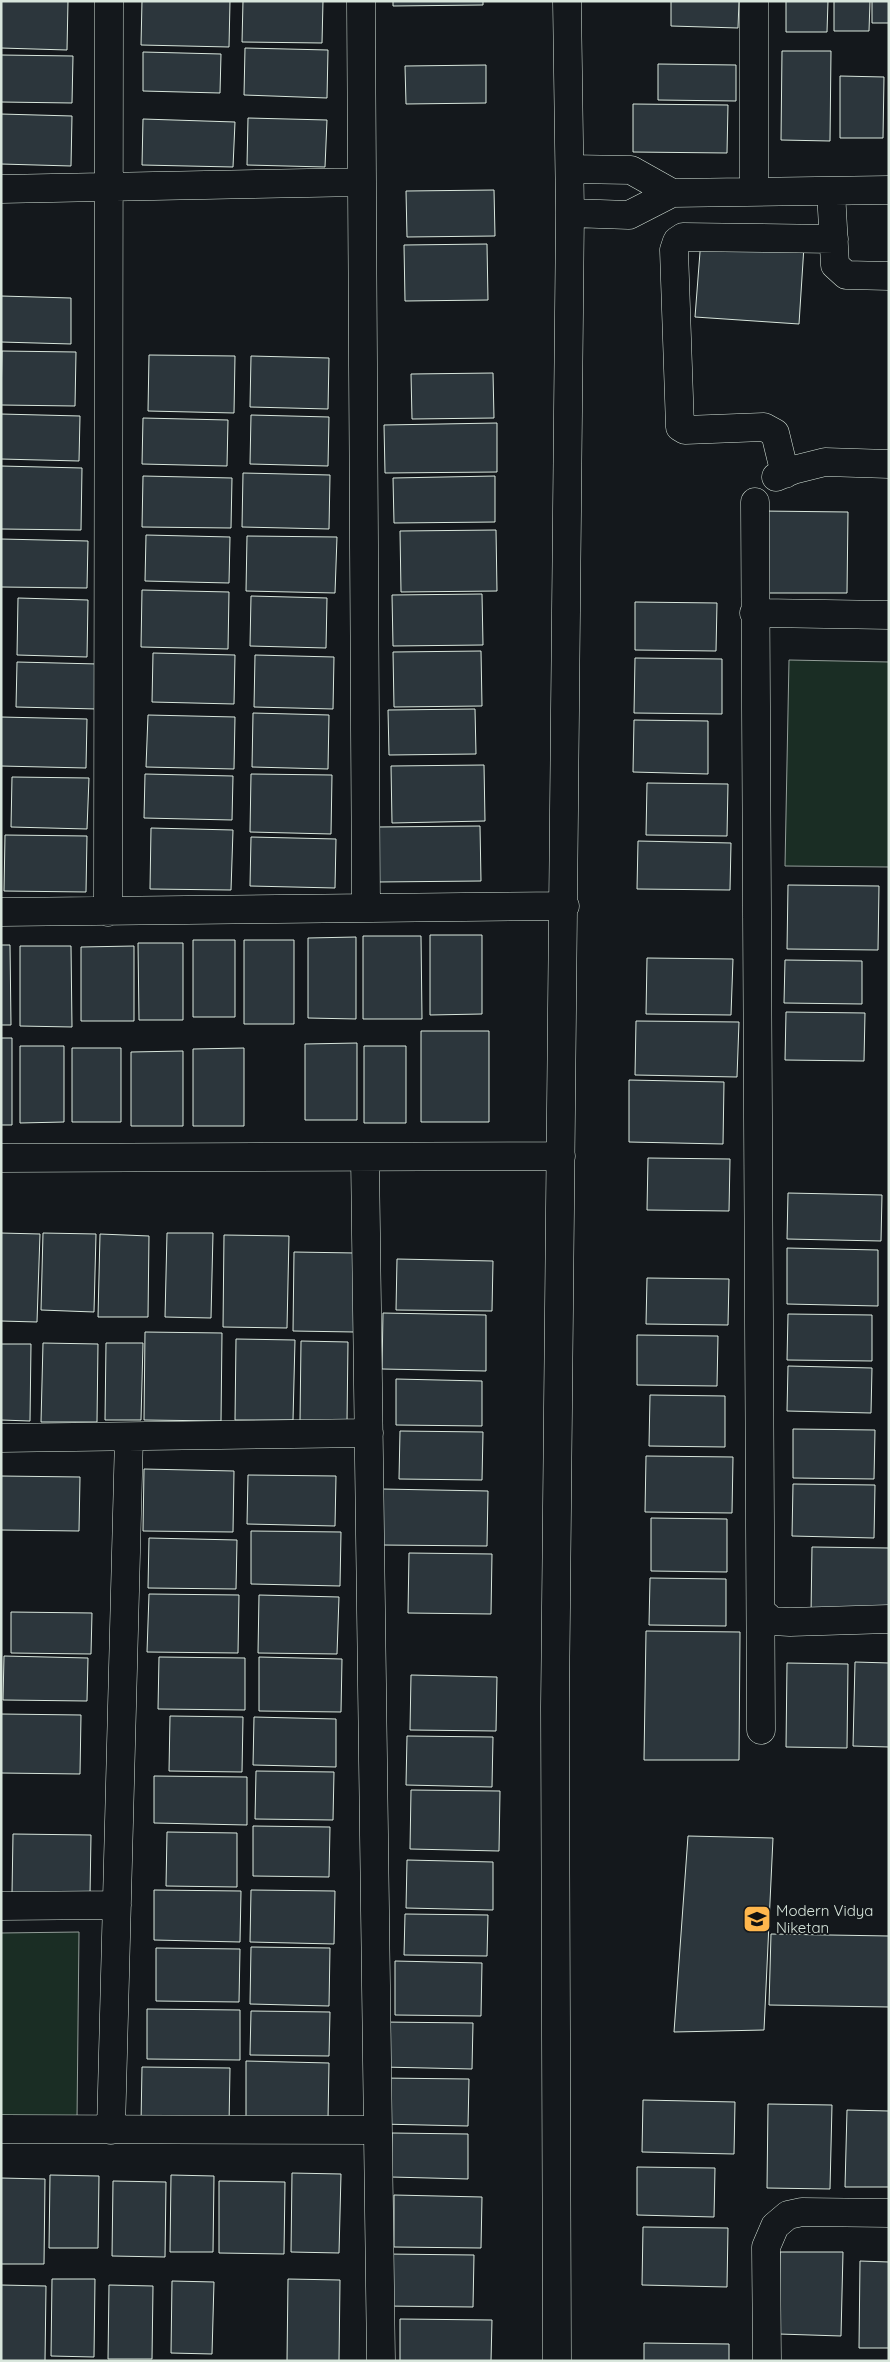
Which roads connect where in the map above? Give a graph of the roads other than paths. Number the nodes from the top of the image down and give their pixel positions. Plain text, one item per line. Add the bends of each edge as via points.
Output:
1 (109, 1) edge
2 (362, 1) edge
3 (567, 1) edge
4 (754, 1) edge
5 (570, 169) junction
6 (362, 182) junction
7 (109, 188) junction
8 (1, 189) edge
9 (889, 190) edge
10 (831, 191) junction
11 (754, 192) junction
12 (672, 193) junction
13 (570, 213) junction
14 (834, 239) junction
15 (889, 276) edge
16 (889, 464) edge
17 (755, 502) dead end
18 (754, 613) junction
19 (889, 615) edge
20 (565, 906) junction
21 (366, 908) junction
22 (1, 912) edge
23 (108, 912) junction
24 (561, 1156) junction
25 (1, 1158) edge
26 (365, 1158) junction
27 (369, 1433) junction
28 (128, 1437) junction
29 (1, 1438) edge
30 (761, 1610) junction
31 (889, 1619) edge
32 (761, 1730) dead end
33 (117, 1905) junction
34 (1, 1906) edge
35 (1, 2129) edge
36 (111, 2130) junction
37 (377, 2130) junction
38 (889, 2213) edge
39 (381, 2361) edge
40 (557, 2361) edge
41 (767, 2361) edge

1 - 7 street
2 - 6 street
3 - 5 street
4 - 11 street
5 - 12 street via 631,170
5 - 13 street
6 - 7 street
6 - 21 street
7 - 8 street
7 - 23 street
9 - 10 street
10 - 11 street
10 - 14 street
11 - 12 street
12 - 13 street via 629,215
13 - 20 street
14 - 15 street via 835,265 846,275
14 - 16 street via 683,237 677,241 674,250 680,427 685,430 764,427 775,433 781,476 825,462
17 - 18 street
18 - 19 street
18 - 30 street
20 - 21 street
20 - 24 street
21 - 23 street
22 - 23 street
24 - 26 street
24 - 40 street via 555,1697
25 - 26 street
26 - 27 street
27 - 28 street
27 - 37 street
28 - 29 street
28 - 33 street
30 - 31 street via 772,1621
30 - 32 street
33 - 34 street
33 - 36 street
35 - 36 street
36 - 37 street
37 - 39 street
38 - 41 street via 802,2212 788,2215 775,2226 766,2247

